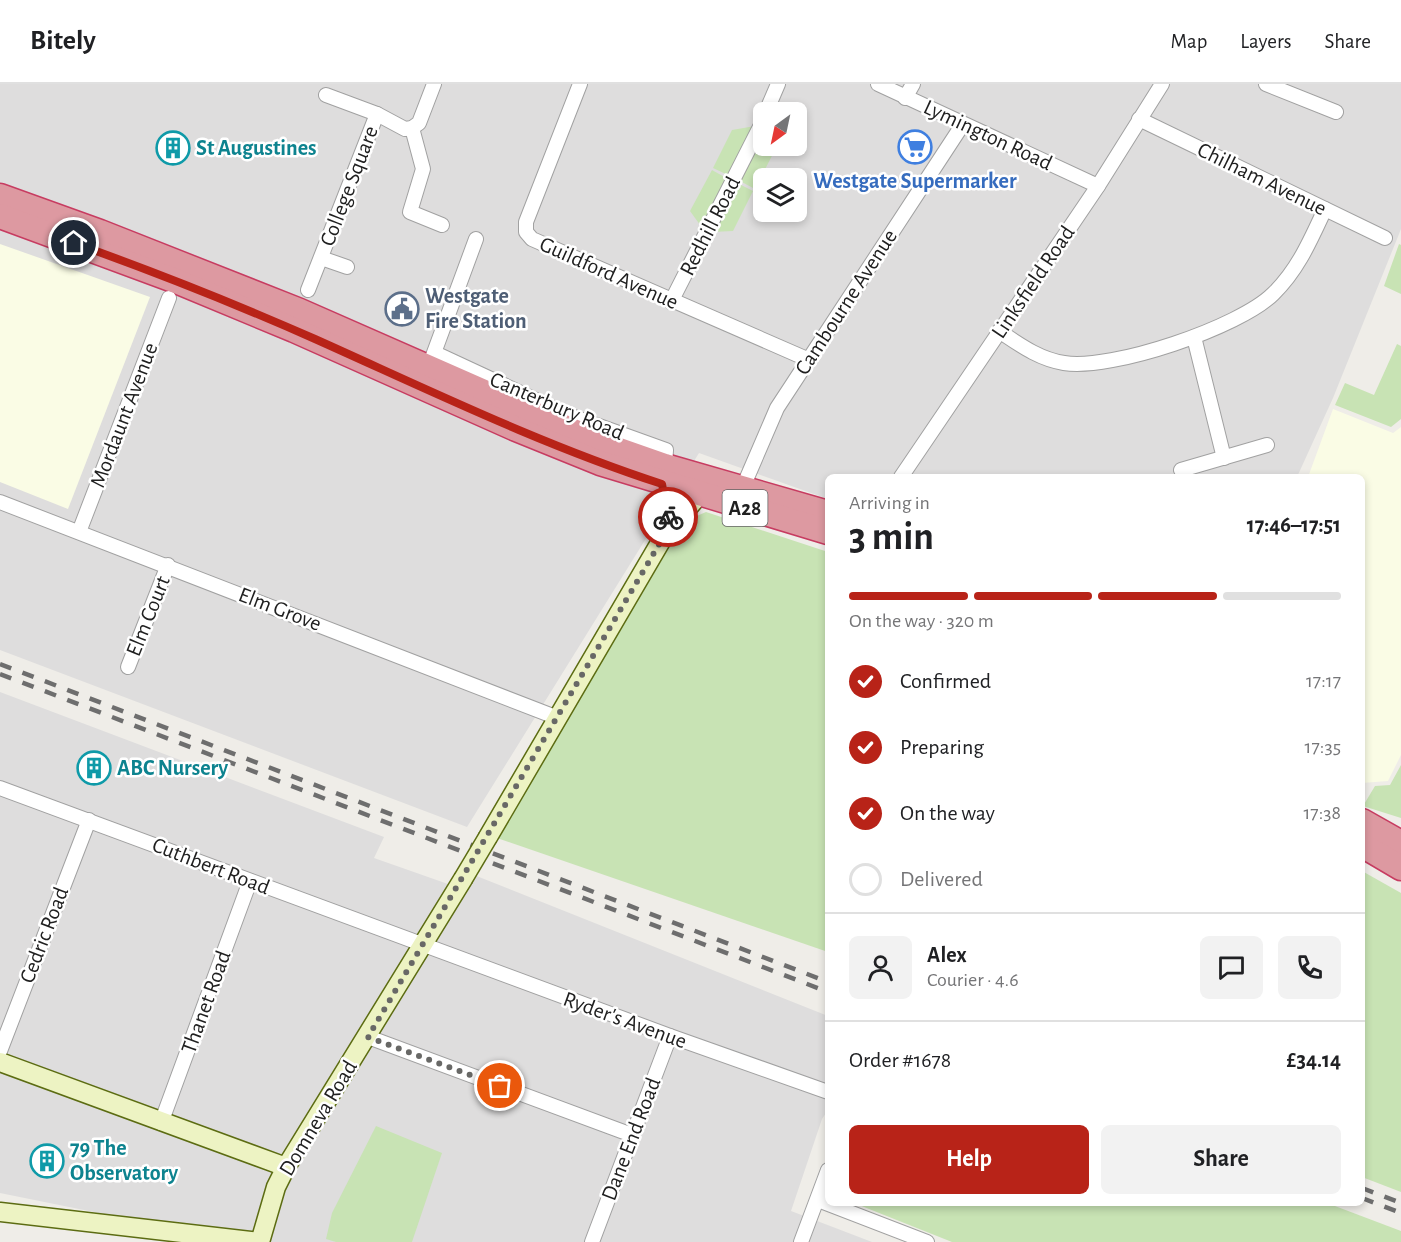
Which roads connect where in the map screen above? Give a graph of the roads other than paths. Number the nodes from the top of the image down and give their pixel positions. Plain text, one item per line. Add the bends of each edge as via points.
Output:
1 (434, 84) edge
2 (580, 84) edge
3 (778, 84) edge
4 (878, 84) edge
5 (913, 84) edge
6 (1162, 84) edge
7 (1266, 84) edge
8 (326, 95) dead end
9 (905, 98) junction
10 (770, 102) edge
11 (1336, 112) dead end
12 (377, 114) junction
13 (1139, 119) junction
14 (963, 124) junction
15 (412, 128) junction
16 (753, 141) edge
17 (1098, 186) junction
18 (0, 196) edge
19 (1325, 208) junction
20 (0, 216) edge
21 (442, 225) dead end
22 (1386, 238) dead end
23 (477, 239) dead end
24 (321, 258) junction
25 (347, 267) dead end
26 (309, 290) dead end
27 (169, 298) dead end
28 (671, 302) junction
29 (999, 331) junction
30 (1194, 336) junction
31 (807, 359) junction
32 (427, 369) junction
33 (1267, 445) dead end
34 (1224, 458) junction
35 (1181, 470) dead end
36 (902, 474) edge
37 (663, 475) junction
38 (743, 487) junction
39 (699, 495) junction
40 (0, 502) edge
41 (825, 512) edge
42 (825, 531) edge
43 (79, 532) junction
44 (664, 536) junction
45 (168, 565) junction
46 (128, 667) dead end
47 (558, 718) junction
48 (0, 788) edge
49 (89, 820) junction
50 (1365, 823) edge
51 (1401, 843) edge
52 (1365, 847) edge
53 (1401, 867) edge
54 (250, 880) junction
55 (422, 945) junction
56 (669, 1036) junction
57 (368, 1037) junction
58 (0, 1051) edge
59 (0, 1062) edge
60 (825, 1091) edge
61 (161, 1123) junction
62 (632, 1135) junction
63 (286, 1167) junction
64 (825, 1179) edge
65 (818, 1200) junction
66 (825, 1203) edge
67 (834, 1206) edge
68 (0, 1212) edge
69 (260, 1242) edge
70 (592, 1242) edge
71 (801, 1242) edge
72 (927, 1242) edge

1 - 15 street via 419,123
2 - 28 street, Guildford Avenue via 526,222 526,232 532,239
3 - 10 street
4 - 9 street, Lymington Road
5 - 9 street
6 - 13 street, Linksfield Road
7 - 11 street
8 - 12 street
9 - 14 street, Lymington Road
12 - 15 street via 396,126
12 - 24 street, College Square
13 - 17 street, Linksfield Road
13 - 19 street, Chilham Avenue
14 - 17 street, Lymington Road
14 - 31 street, Cambourne Avenue
15 - 21 street via 423,169 410,212
16 - 28 street, Redhill Road
17 - 29 street, Linksfield Road
18 - 32 highway, Canterbury Road / A28 via 196,269
19 - 22 street, Chilham Avenue
19 - 30 street via 1292,274 1271,296 1238,318
20 - 32 highway, Canterbury Road / A28
23 - 32 street
24 - 25 street, College Square
24 - 26 street, College Square
27 - 43 street, Mordaunt Avenue
28 - 31 street, Guildford Avenue
29 - 30 street via 1031,352 1067,364 1110,360
29 - 36 street, Linksfield Road
30 - 34 street
31 - 38 street, Cambourne Avenue via 777,408
32 - 37 highway, Canterbury Road / A28 via 600,464
32 - 37 street, Canterbury Road via 666,450
33 - 34 street
34 - 35 street
37 - 38 highway, Canterbury Road / A28
37 - 39 highway, Canterbury Road / A28
37 - 44 street, Domneva Road via 668,514
38 - 41 highway, Canterbury Road / A28
39 - 42 highway, Canterbury Road / A28
39 - 44 street, Domneva Road
40 - 43 street, Elm Grove
43 - 45 street, Elm Grove
44 - 47 street, Domneva Road
45 - 46 street, Elm Court
45 - 47 street, Elm Grove
47 - 55 street, Domneva Road, bridge
48 - 49 street, Cuthbert Road
49 - 54 street, Cuthbert Road
49 - 58 street, Cedric Road
50 - 51 highway
52 - 53 highway
54 - 55 street, Cuthbert Road
54 - 61 street, Thanet Road
55 - 56 street, Ryder's Avenue
55 - 57 street, Domneva Road
56 - 60 street, Ryder's Avenue
56 - 62 street, Dane End Road
57 - 62 street
57 - 63 street, Domneva Road
59 - 61 street
61 - 63 street
62 - 70 street, Dane End Road
63 - 69 street, Domneva Road
64 - 65 street
65 - 66 street
65 - 71 street
67 - 72 street
68 - 69 street

